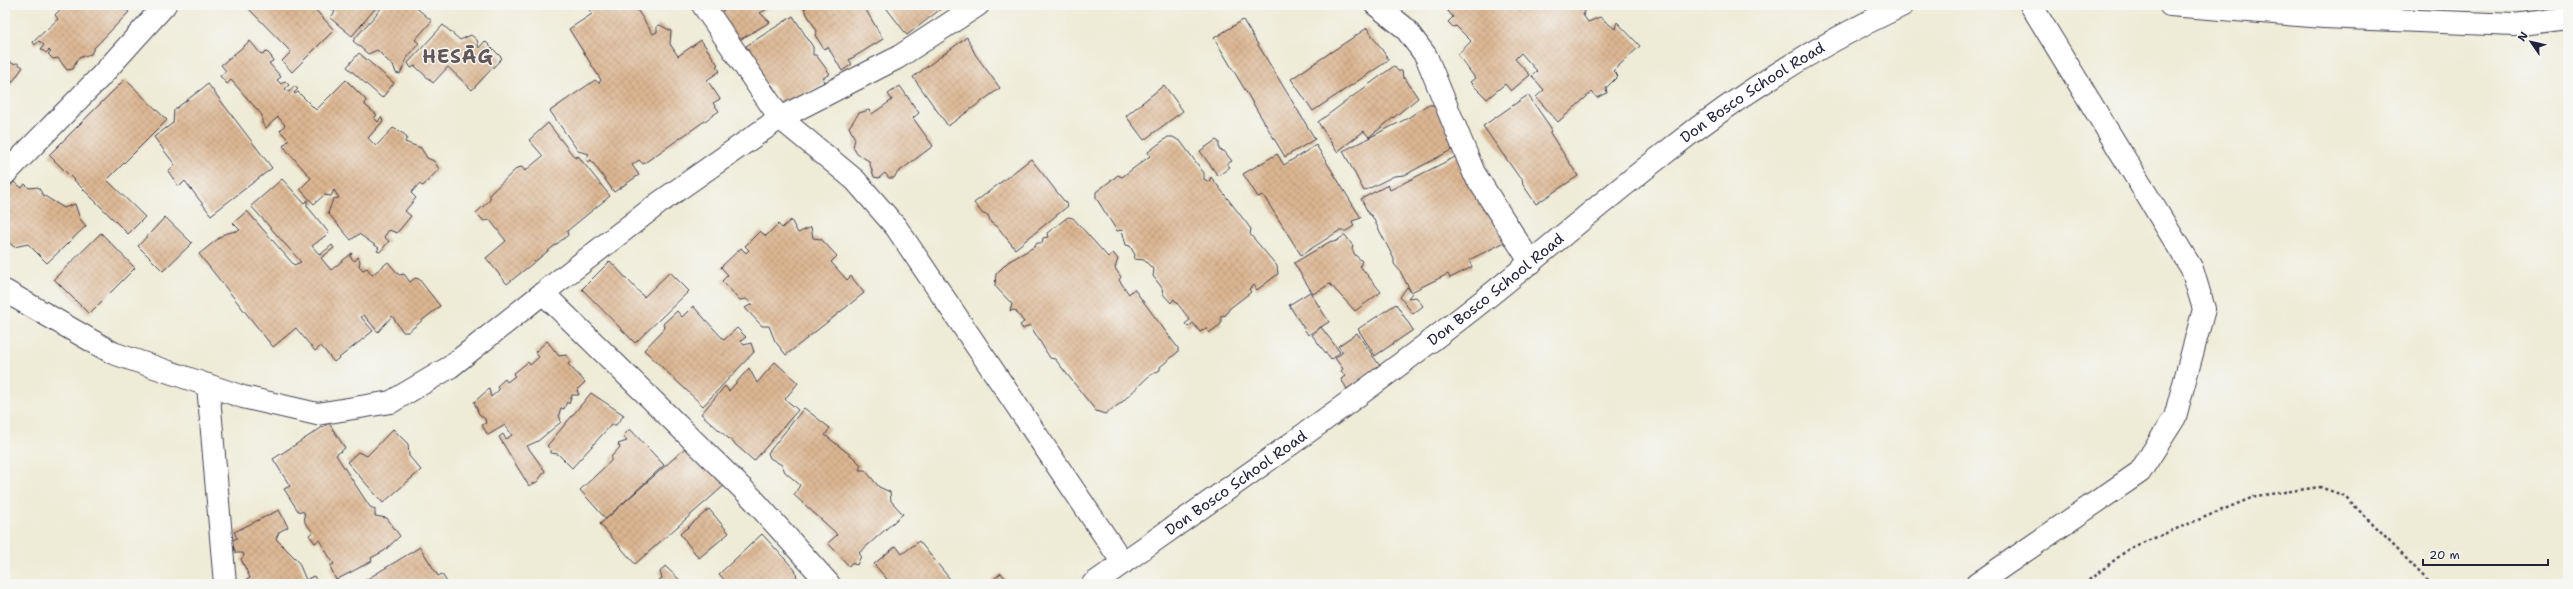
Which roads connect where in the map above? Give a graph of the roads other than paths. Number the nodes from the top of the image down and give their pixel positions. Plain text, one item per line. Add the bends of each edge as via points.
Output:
1 (165, 5) edge
2 (703, 5) edge
3 (978, 5) edge
4 (1376, 5) edge
5 (1903, 5) edge
6 (2031, 5) edge
7 (2170, 5) edge
8 (2568, 18) edge
9 (780, 118) junction
10 (5, 174) edge
11 (1531, 263) junction
12 (5, 291) edge
13 (543, 293) junction
14 (208, 385) junction
15 (1123, 563) junction
16 (225, 584) edge
17 (829, 584) edge
18 (1093, 584) edge
19 (1977, 584) edge

1 - 10 street via 100,77
2 - 9 street
3 - 9 street via 897,58
4 - 11 street via 1405,28 1426,56 1474,173
5 - 11 street, Don Bosco School Road via 1820,46 1756,88 1666,151
6 - 19 street via 2192,269 2204,309 2175,416 2140,472
7 - 8 street via 2324,17 2514,25
9 - 13 street via 659,203
9 - 15 street via 855,180 896,227
11 - 15 street, Don Bosco School Road via 1421,350
12 - 14 street via 113,353
13 - 14 street via 450,366 391,402 318,414 243,397
13 - 17 street via 752,498
14 - 16 street
15 - 18 street, Don Bosco School Road

